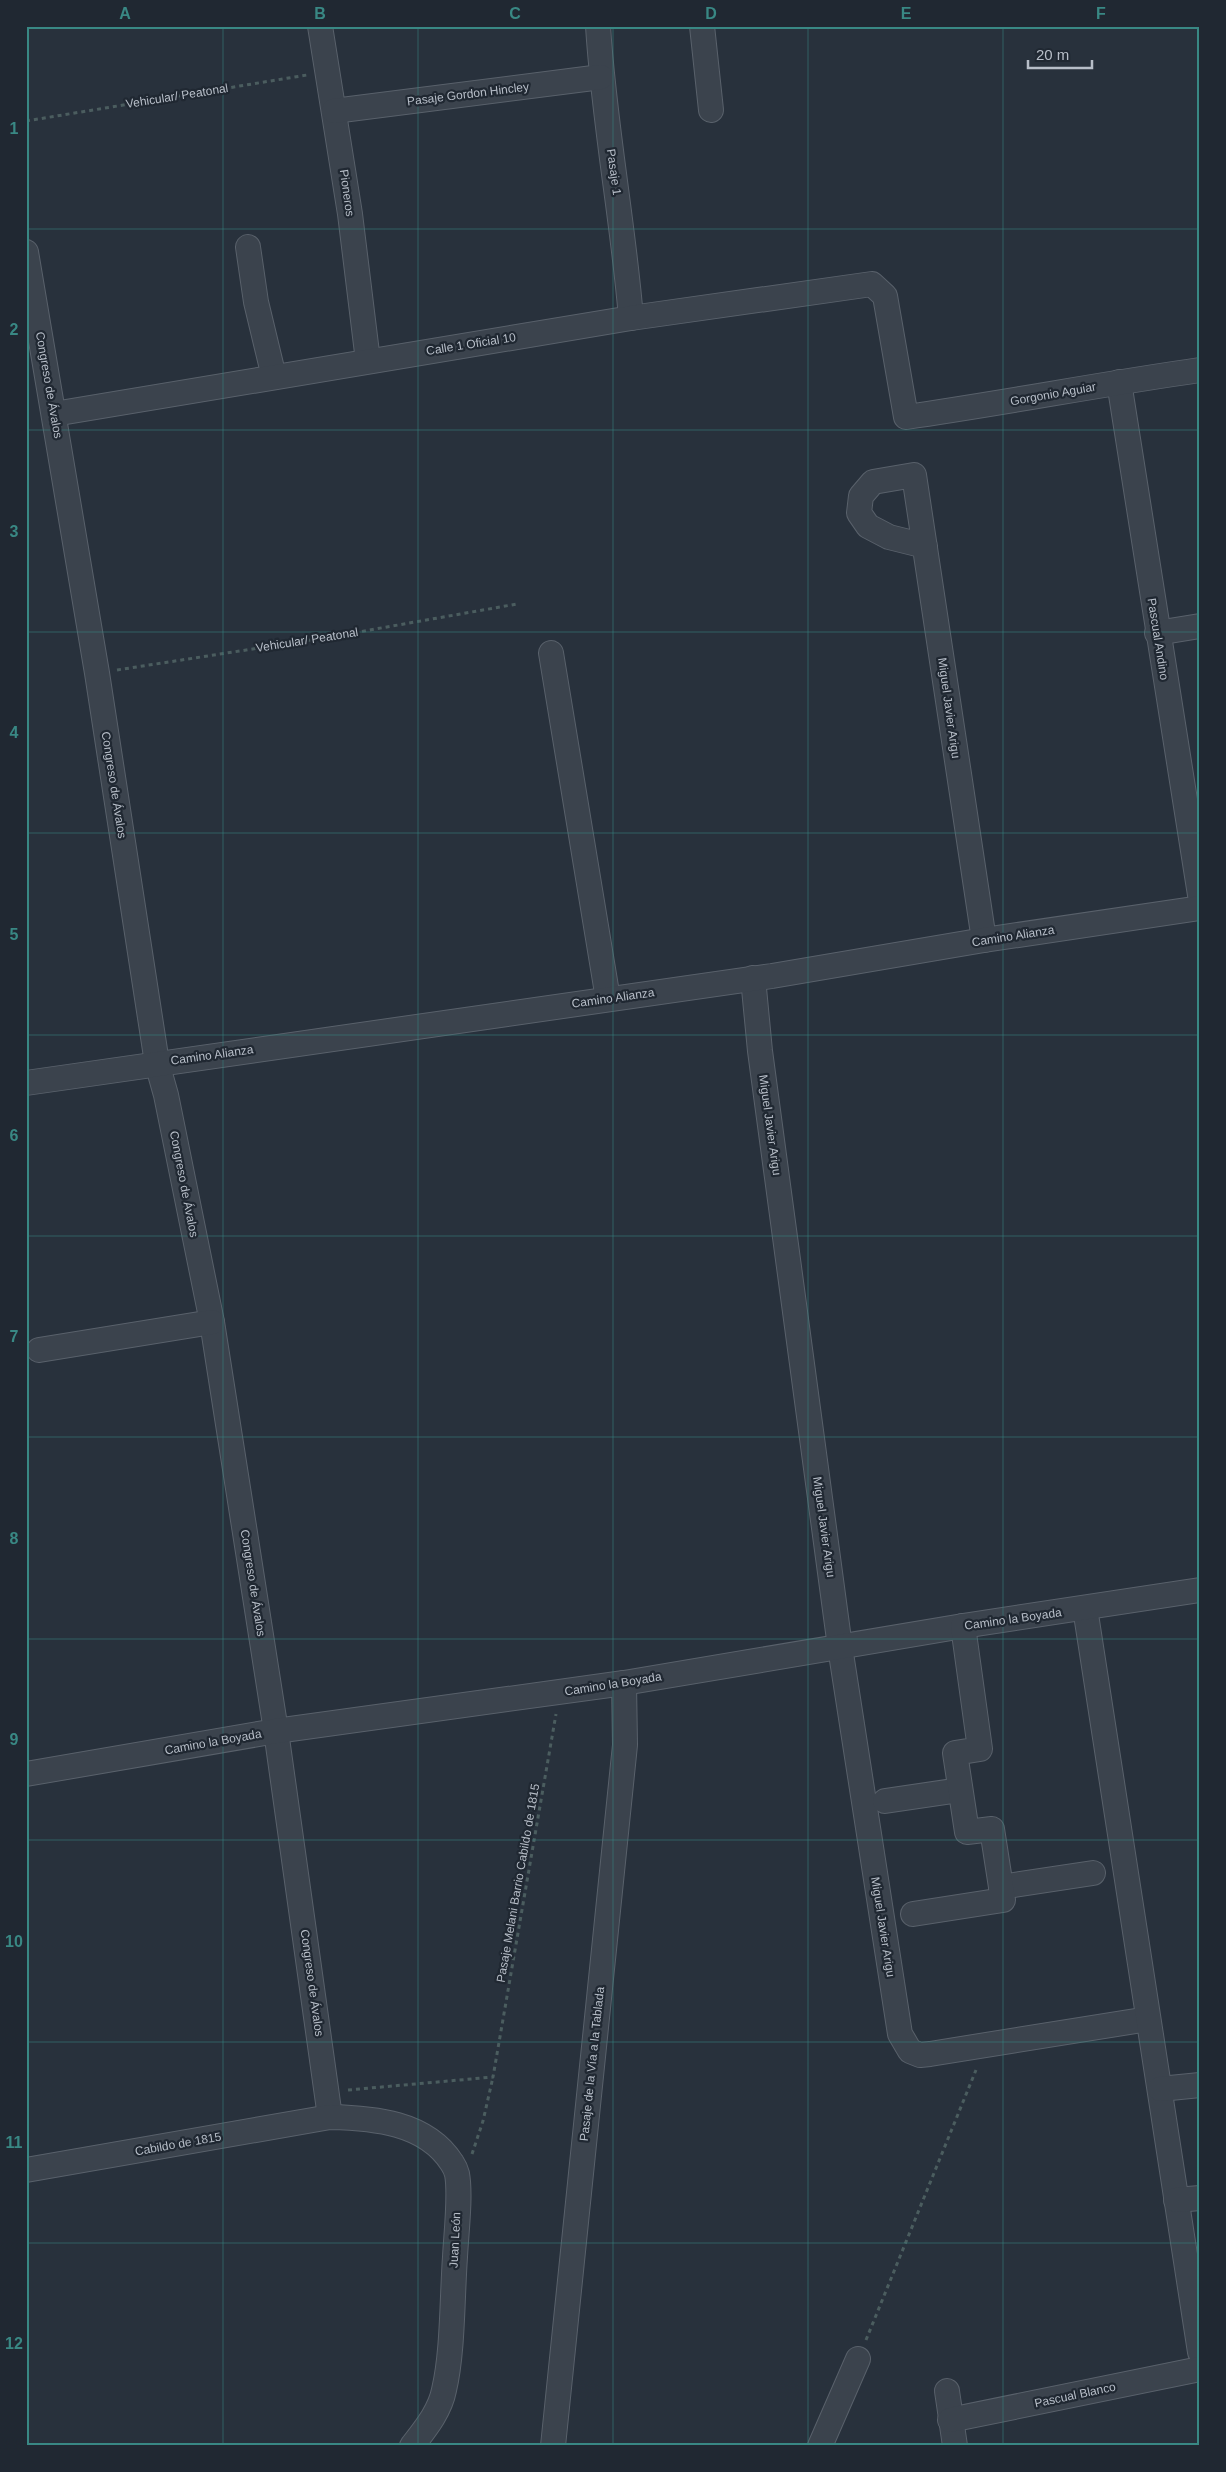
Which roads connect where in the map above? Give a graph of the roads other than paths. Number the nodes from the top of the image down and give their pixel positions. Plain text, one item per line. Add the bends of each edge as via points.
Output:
1 (320, 26) edge
2 (598, 26) edge
3 (702, 26) edge
4 (601, 77) junction
5 (711, 110) dead end
6 (334, 111) junction
7 (248, 247) dead end
8 (26, 252) edge
9 (631, 318) junction
10 (368, 361) junction
11 (1200, 370) edge
12 (274, 376) junction
13 (1119, 382) junction
14 (54, 414) junction
15 (906, 417) joint
16 (925, 546) junction
17 (1200, 626) edge
18 (1157, 633) junction
19 (551, 653) dead end
20 (1200, 895) edge
21 (1200, 908) edge
22 (984, 940) junction
23 (753, 978) junction
24 (608, 998) junction
25 (157, 1063) junction
26 (26, 1083) edge
27 (212, 1322) junction
28 (39, 1350) dead end
29 (1200, 1590) edge
30 (1085, 1608) junction
31 (964, 1626) junction
32 (840, 1647) junction
33 (624, 1682) junction
34 (276, 1731) junction
35 (26, 1774) edge
36 (960, 1790) junction
37 (885, 1801) dead end
38 (1093, 1873) dead end
39 (1001, 1887) junction
40 (913, 1914) dead end
41 (1148, 2019) junction
42 (1200, 2085) edge
43 (1160, 2089) junction
44 (330, 2117) junction
45 (26, 2170) edge
46 (1200, 2198) edge
47 (1176, 2200) junction
48 (1200, 2352) edge
49 (858, 2359) road end
50 (1200, 2369) edge
51 (947, 2391) dead end
52 (950, 2420) junction
53 (412, 2446) edge
54 (553, 2446) edge
55 (820, 2446) edge
56 (955, 2446) edge

1 - 6 street, Pioneros
2 - 4 street, Pasaje 1
3 - 5 street
4 - 6 street, Pasaje Gordon Hincley
4 - 9 street, Pasaje 1 via 626,253
6 - 10 street, Pioneros
7 - 12 street via 256,302
8 - 14 street, Congreso de Ávalos
9 - 10 street, Calle 1 Oficial 10
9 - 15 street, Calle 1 Oficial 10 via 872,284 885,296
10 - 12 street, Calle 1 Oficial 10
11 - 13 street, Gorgonio Aguiar
12 - 14 street, Calle 1 Oficial 10
13 - 15 street, Gorgonio Aguiar via 1026,400
13 - 18 street, Pascual Andino
14 - 25 street, Congreso de Ávalos
16 - 16 street, Miguel Javier Arigu via 889,537 868,526 859,513 861,496 873,482 914,475
16 - 22 street, Miguel Javier Arigu
17 - 18 street
18 - 20 street, Pascual Andino
19 - 24 street
21 - 22 street, Camino Alianza
22 - 23 street, Camino Alianza
23 - 24 street, Camino Alianza
23 - 32 street, Miguel Javier Arigu
24 - 25 street, Camino Alianza
25 - 26 street, Camino Alianza
25 - 27 street, Congreso de Ávalos
27 - 28 street
27 - 34 street, Congreso de Ávalos
29 - 30 street, Camino la Boyada
30 - 31 street, Camino la Boyada
30 - 41 street
31 - 32 street, Camino la Boyada
31 - 36 street via 980,1750 955,1753
32 - 33 street, Camino la Boyada
32 - 41 street, Miguel Javier Arigu via 900,2034 910,2051 930,2054
33 - 34 street, Camino la Boyada
33 - 54 street, Pasaje de la Vía a la Tablada via 625,1744
34 - 35 street, Camino la Boyada
34 - 44 street, Congreso de Ávalos
36 - 37 street
36 - 39 street via 967,1832 992,1829
38 - 39 street
39 - 40 street via 1003,1900
41 - 43 street
42 - 43 street
43 - 47 street
44 - 45 street, Cabildo de 1815
44 - 53 street, Juan León via 395,2123 414,2130 447,2156 457,2174 455,2250 444,2391 429,2424
46 - 47 street
47 - 48 street
49 - 55 street
50 - 52 street, Pascual Blanco
51 - 52 street
52 - 56 street

